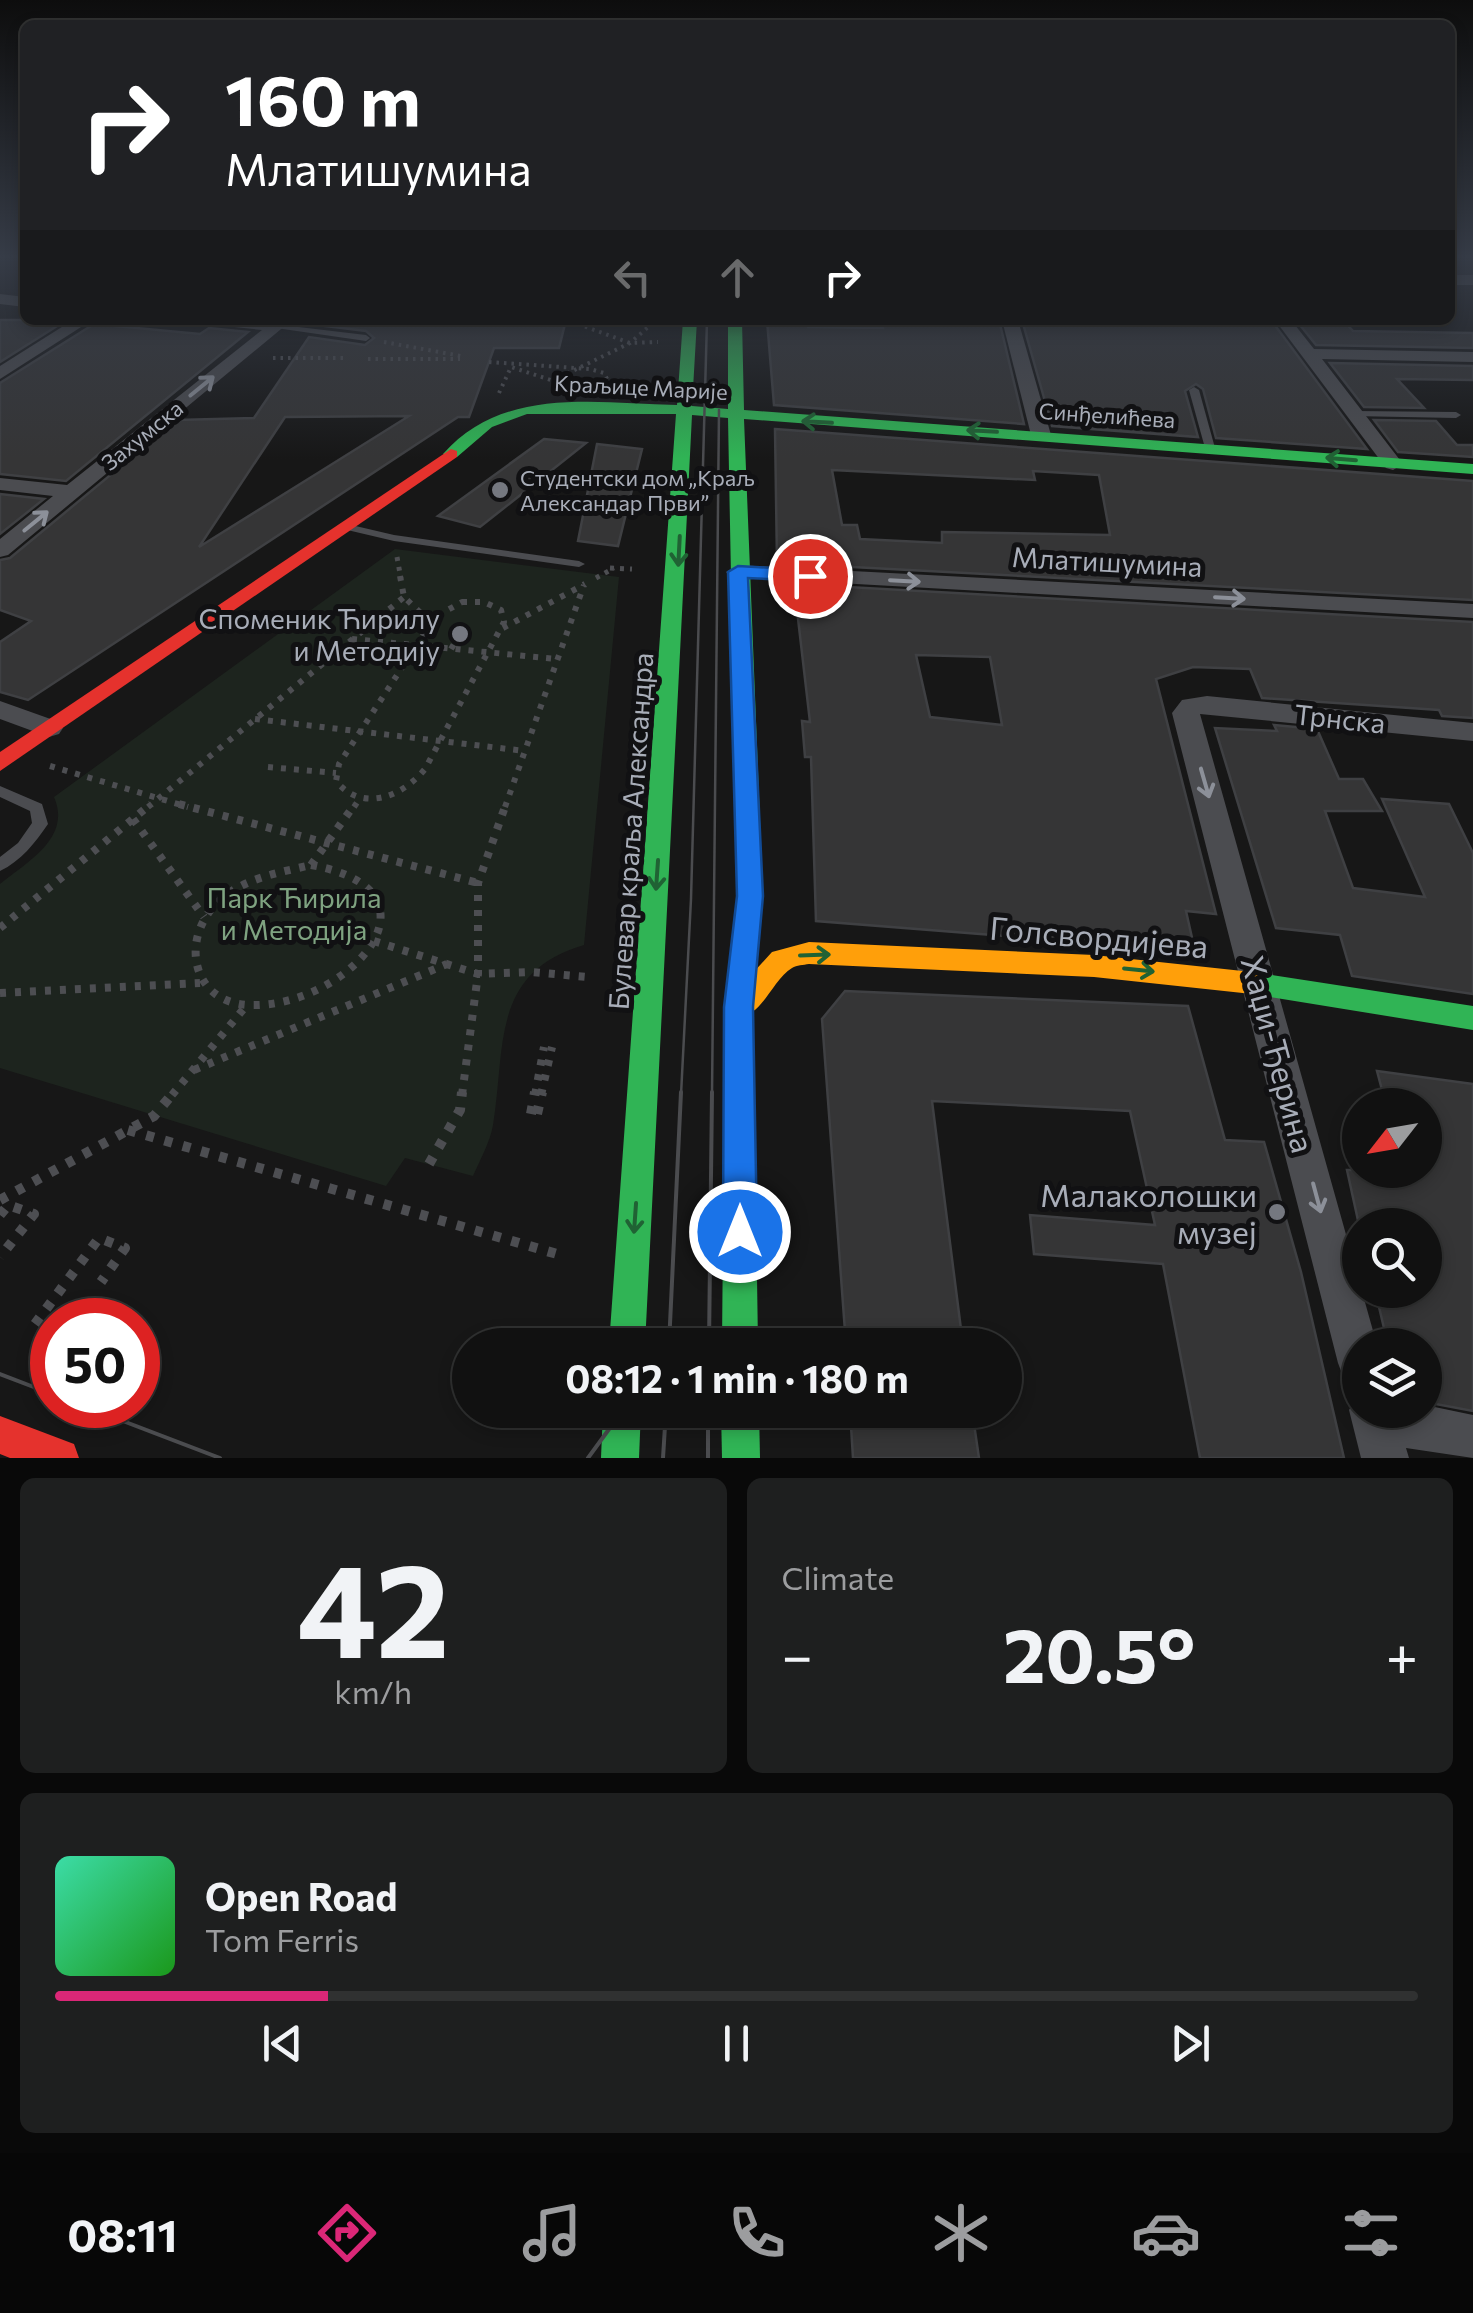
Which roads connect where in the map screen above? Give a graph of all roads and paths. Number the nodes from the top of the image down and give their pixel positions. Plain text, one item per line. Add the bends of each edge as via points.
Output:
1 (76, 325) edge
2 (278, 325) edge
3 (291, 325) edge
4 (581, 325) edge
5 (650, 325) edge
6 (690, 325) edge
7 (735, 325) edge
8 (1011, 325) edge
9 (1287, 325) edge
10 (366, 338) joint
11 (658, 342) dead end
12 (630, 343) junction
13 (1309, 354) junction
14 (1473, 357) edge
15 (434, 359) dead end
16 (489, 362) dead end
17 (582, 366) junction
18 (511, 367) junction
19 (0, 374) edge
20 (607, 376) dead end
21 (554, 380) junction
22 (538, 388) dead end
23 (1194, 390) dead end
24 (686, 414) junction
25 (1355, 414) junction
26 (1456, 415) dead end
27 (737, 416) junction
28 (1042, 434) junction
29 (1210, 448) junction
30 (1393, 464) junction
31 (1473, 470) edge
32 (0, 484) edge
33 (72, 492) junction
34 (347, 527) junction
35 (394, 538) junction
36 (0, 550) edge
37 (579, 564) dead end
38 (614, 568) dead end
39 (632, 569) dead end
40 (738, 572) junction
41 (404, 596) junction
42 (1473, 610) edge
43 (432, 623) junction
44 (502, 629) junction
45 (460, 634) dead end
46 (352, 639) junction
47 (417, 646) junction
48 (451, 649) junction
49 (489, 653) junction
50 (557, 659) junction
51 (1207, 704) joint
52 (0, 710) edge
53 (255, 719) junction
54 (50, 728) junction
55 (361, 731) junction
56 (1473, 732) edge
57 (440, 741) junction
58 (524, 751) junction
59 (0, 762) edge
60 (38, 762) dead end
61 (268, 767) dead end
62 (336, 773) junction
63 (0, 791) edge
64 (160, 797) junction
65 (360, 798) junction
66 (133, 819) junction
67 (329, 843) junction
68 (0, 865) edge
69 (312, 865) junction
70 (478, 883) junction
71 (204, 917) junction
72 (0, 928) edge
73 (374, 941) junction
74 (447, 964) junction
75 (478, 974) junction
76 (588, 977) dead end
77 (200, 983) junction
78 (1261, 983) junction
79 (0, 992) edge
80 (246, 1006) junction
81 (739, 1007) junction
82 (1473, 1018) edge
83 (548, 1047) dead end
84 (191, 1071) junction
85 (534, 1114) dead end
86 (128, 1130) junction
87 (429, 1164) dead end
88 (0, 1200) edge
89 (0, 1215) edge
90 (556, 1254) dead end
91 (0, 1258) edge
92 (101, 1282) dead end
93 (54, 1298) edge
94 (628, 1328) edge
95 (740, 1328) edge
96 (1351, 1328) edge
97 (621, 1428) edge
98 (740, 1428) edge
99 (1377, 1429) edge
100 (0, 1435) edge
101 (1473, 1438) edge
102 (60, 1458) edge
103 (620, 1458) edge
104 (741, 1458) edge

1 - 19 street
33 -> 2 street, Захумска
3 - 10 lane
4 - 12 path
5 - 12 path
6 - 24 main road, Булевар краља Александра
7 - 27 main road
8 - 28 street
9 - 13 street
10 - 15 path via 461,357
11 - 12 path
12 - 17 path
13 - 14 street
13 - 25 street
16 - 18 path
17 - 18 path
17 - 20 path
17 - 21 path
18 - 21 path
21 - 22 path
23 - 29 lane
24 - 27 main road, Краљице Марије
24 - 34 main road, Краљице Марије via 538,407 486,424
24 -> 94 main road, Булевар краља Александра
25 - 26 lane
25 - 30 street
28 -> 27 main road, Синђелићева
27 - 40 main road
28 - 29 main road, Синђелићева
30 -> 29 main road, Синђелићева
30 - 31 main road, Синђелићева
32 - 33 street
36 -> 33 street, Захумска
34 - 35 lane
34 - 54 main road, Краљице Марије
35 - 37 lane
35 - 41 path
38 - 39 path
40 -> 42 street, Млатишумина
40 - 81 main road via 750,896
41 - 43 path
41 - 46 path
43 - 44 path via 450,606 473,601 501,610
43 - 47 path
44 - 49 path
44 - 50 path via 584,585
45 - 48 path
46 - 47 path
46 - 53 path
47 - 48 path
47 - 55 path
48 - 49 path
49 - 50 path
49 - 57 path
50 - 58 path
51 - 56 street, Трнска
51 -> 78 street, Хаџи-Ђерина via 1187,709 1188,724
52 - 54 street
53 - 55 path
53 - 64 path
54 - 59 main road, Краљице Марије
55 - 57 path
55 - 62 path
57 - 58 path
57 - 65 path via 411,786 386,798
58 - 70 path
60 - 64 path
61 - 62 path
62 - 65 path via 340,789
63 - 68 lane via 37,808 40,824
64 - 66 path
64 - 67 path
65 - 67 path
66 - 71 path
66 - 72 path
67 - 69 path
67 - 70 path
69 - 71 path via 251,879
69 - 73 path via 361,879 376,896
70 - 75 path
71 - 77 path via 192,940 191,963
73 - 74 path
73 - 80 path via 348,973 308,998
74 - 75 path
74 - 84 path
75 - 76 path
75 - 87 path via 460,1110
77 - 79 path
77 - 80 path via 218,998
81 -> 78 main road, Голсвордијева via 782,960 809,953 1027,961
78 - 82 main road, Голсвордијева
78 -> 96 street, Хаџи-Ђерина
80 - 84 path
81 - 95 main road
83 - 85 path
84 - 86 path via 154,1116
86 - 88 path
86 - 90 path
89 - 91 path via 8,1205 34,1214
92 - 93 path via 126,1248 99,1238
97 - 103 main road
98 - 104 main road
99 - 101 street
100 - 102 main road

